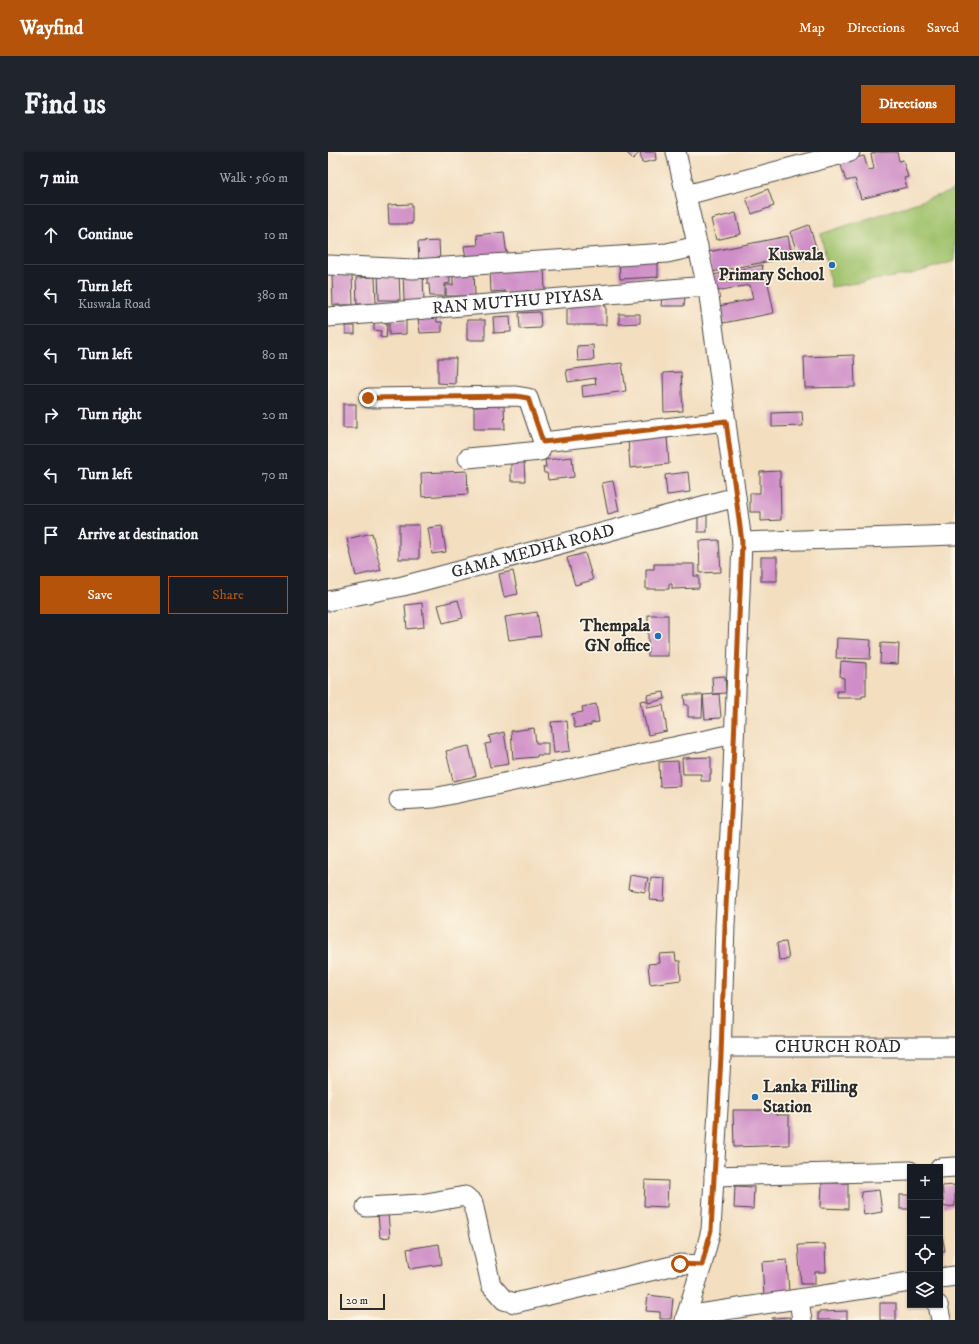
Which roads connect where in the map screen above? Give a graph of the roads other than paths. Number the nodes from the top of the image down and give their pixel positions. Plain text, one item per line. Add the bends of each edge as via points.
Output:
1 (676, 152) edge
2 (850, 152) edge
3 (686, 195) junction
4 (698, 246) junction
5 (328, 265) edge
6 (707, 286) junction
7 (328, 317) edge
8 (368, 398) dead end
9 (726, 421) junction
10 (543, 442) junction
11 (468, 458) dead end
12 (736, 497) junction
13 (955, 535) edge
14 (742, 542) junction
15 (328, 601) edge
16 (734, 734) junction
17 (400, 800) dead end
18 (955, 1046) edge
19 (722, 1047) junction
20 (955, 1167) edge
21 (943, 1168) edge
22 (907, 1171) edge
23 (714, 1176) junction
24 (366, 1207) dead end
25 (702, 1265) junction
26 (955, 1276) edge
27 (943, 1278) edge
28 (907, 1282) edge
29 (799, 1300) junction
30 (939, 1308) edge
31 (685, 1318) edge
32 (802, 1320) edge
33 (941, 1320) edge

1 - 3 street
2 - 3 street
3 - 4 street
4 - 5 street via 667,253 413,269
4 - 6 street
6 - 7 street, RAN MUTHU PIYASA
6 - 9 street
8 - 10 street via 528,398
9 - 10 street
9 - 12 street
10 - 11 street via 540,451
12 - 14 street
12 - 15 street, GAMA MEDHA ROAD via 403,586
13 - 14 street
14 - 16 street
16 - 17 street via 434,798
16 - 19 street
18 - 19 street, CHURCH ROAD
19 - 23 street
20 - 21 street
22 - 23 street
23 - 25 street via 711,1230
24 - 25 street via 421,1204 465,1196 472,1203 491,1285 504,1300 515,1303 680,1264
25 - 31 street
26 - 27 street
28 - 29 street
29 - 31 street
29 - 32 street
30 - 33 street

